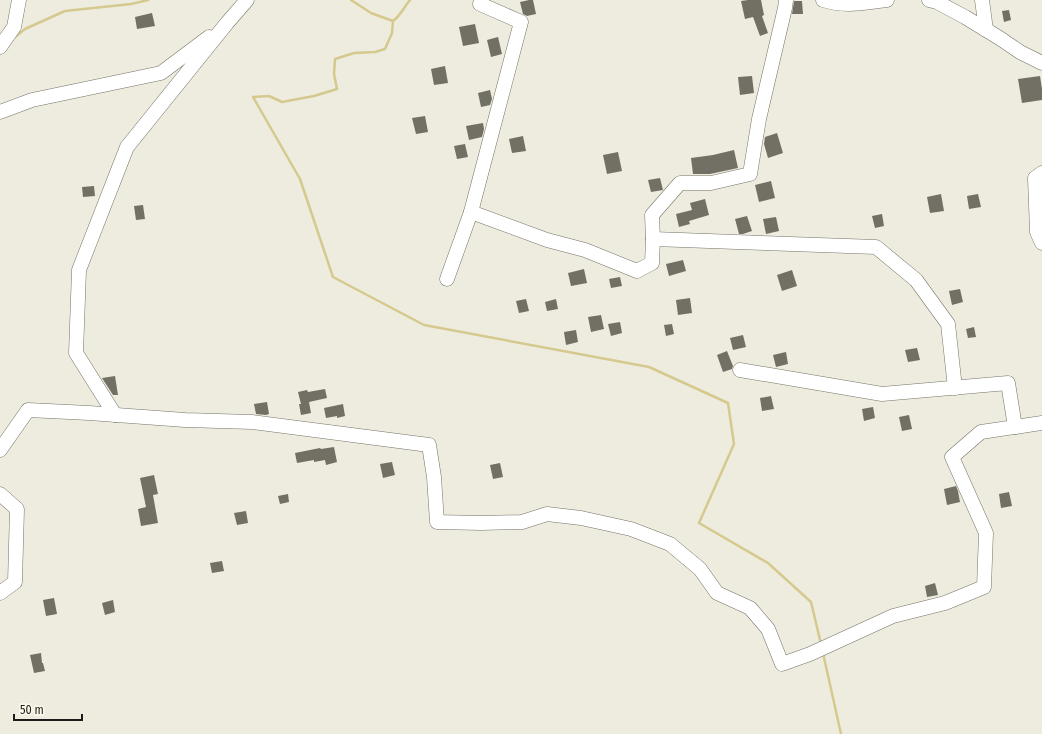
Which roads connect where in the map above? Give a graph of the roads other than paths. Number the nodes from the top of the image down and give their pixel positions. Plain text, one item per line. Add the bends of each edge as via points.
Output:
1 (19, 0) edge
2 (247, 0) edge
3 (482, 0) edge
4 (786, 0) edge
5 (822, 0) edge
6 (887, 0) edge
7 (929, 0) edge
8 (982, 0) edge
9 (227, 24) junction
10 (986, 30) junction
11 (3, 42) edge
12 (1042, 63) edge
13 (0, 112) edge
14 (1042, 173) edge
15 (471, 212) junction
16 (653, 239) junction
17 (1042, 243) edge
18 (447, 279) dead end
19 (740, 370) dead end
20 (955, 388) junction
21 (115, 415) junction
22 (1042, 423) edge
23 (1014, 427) junction
24 (0, 450) edge
25 (0, 494) edge
26 (0, 593) edge

1 - 11 street via 14,27
2 - 9 street
3 - 15 street via 480,4 521,22
4 - 16 street via 759,119 750,174 711,183 680,183 652,215
5 - 6 street via 846,4
7 - 10 street
8 - 10 street
9 - 13 street via 161,74 32,100
9 - 21 street via 127,147 79,270 76,353
10 - 12 street
14 - 17 street via 1035,178 1037,232
15 - 16 street via 547,240 585,250 637,271 652,263
15 - 18 street
16 - 20 street via 876,247 916,280 948,324
19 - 20 street via 882,394
20 - 23 street via 1008,383
21 - 23 street via 252,422 428,445 434,477 437,522 522,522 547,514 581,518 631,529 670,544 700,569 717,593 750,608 768,629 782,664 893,616 945,603 984,587 986,533 952,457 981,432
21 - 24 street via 28,410
22 - 23 street
25 - 26 street via 17,510 15,582

